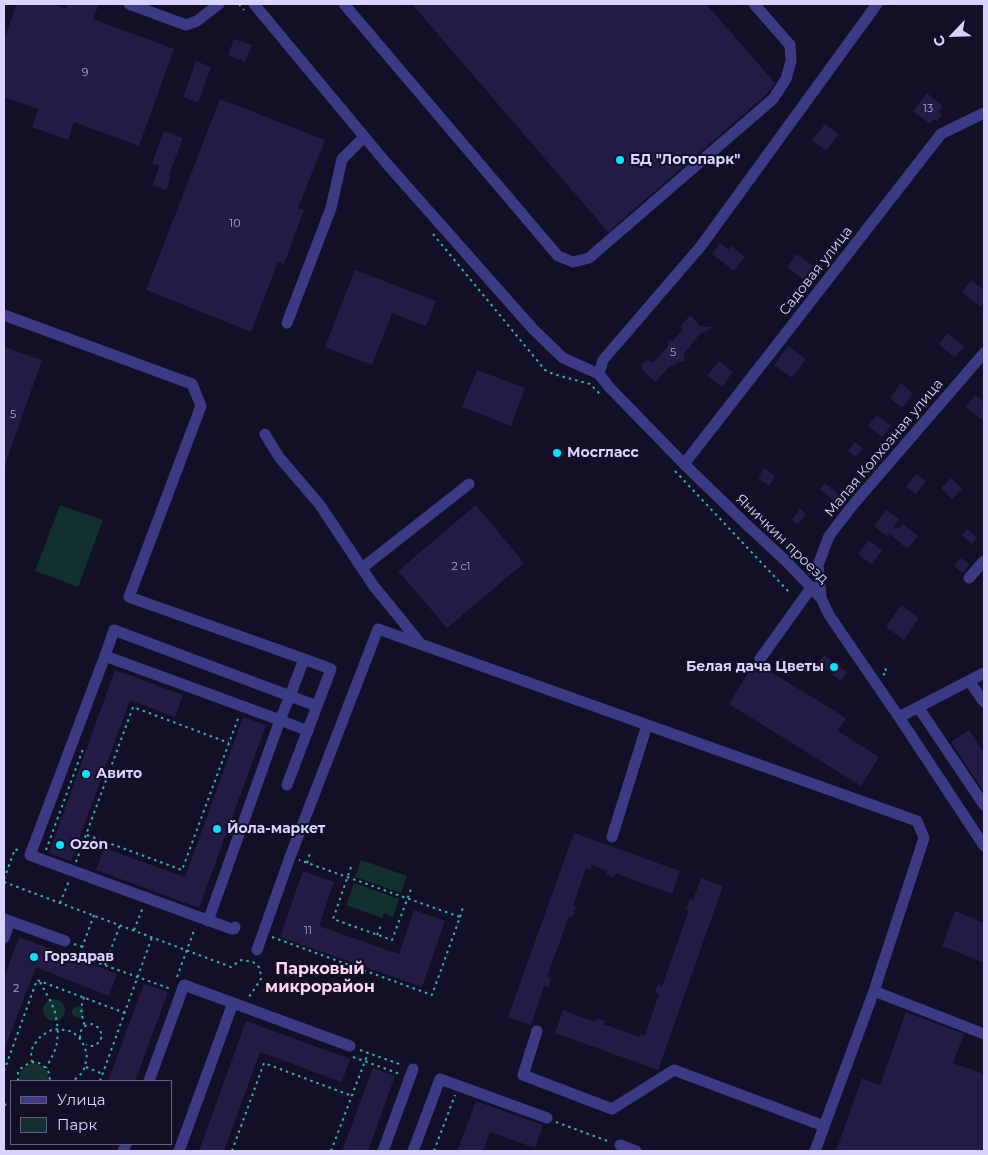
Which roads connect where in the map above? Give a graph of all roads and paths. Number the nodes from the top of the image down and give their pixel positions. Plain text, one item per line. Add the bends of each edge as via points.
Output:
1 (129, 4) edge
2 (220, 4) edge
3 (254, 4) edge
4 (344, 4) edge
5 (754, 4) edge
6 (877, 4) edge
7 (984, 113) edge
8 (364, 137) junction
9 (431, 231) dead end
10 (4, 315) edge
11 (287, 323) dead end
12 (984, 353) edge
13 (599, 374) junction
14 (604, 398) dead end
15 (265, 434) dead end
16 (684, 464) junction
17 (670, 466) dead end
18 (469, 484) dead end
19 (984, 561) edge
20 (362, 568) junction
21 (969, 578) dead end
22 (811, 588) junction
23 (790, 593) dead end
24 (821, 598) junction
25 (421, 645) junction
26 (105, 656) junction
27 (304, 659) junction
28 (760, 659) dead end
29 (984, 673) edge
30 (969, 680) junction
31 (290, 696) junction
32 (984, 702) edge
33 (317, 706) junction
34 (918, 707) junction
35 (240, 711) dead end
36 (899, 718) junction
37 (280, 720) junction
38 (647, 725) junction
39 (308, 731) junction
40 (229, 743) junction
41 (83, 749) dead end
42 (287, 785) dead end
43 (984, 805) edge
44 (86, 835) junction
45 (612, 837) dead end
46 (984, 846) edge
47 (310, 854) dead end
48 (30, 855) junction
49 (290, 857) junction
50 (43, 860) junction
51 (307, 863) junction
52 (351, 867) dead end
53 (73, 871) junction
54 (347, 877) junction
55 (4, 881) edge
56 (411, 889) dead end
57 (146, 898) junction
58 (407, 898) junction
59 (60, 903) junction
60 (463, 907) dead end
61 (94, 916) junction
62 (460, 917) junction
63 (203, 919) junction
64 (7, 920) edge
65 (381, 924) dead end
66 (120, 925) junction
67 (235, 927) dead end
68 (134, 930) junction
69 (263, 934) junction
70 (377, 935) junction
71 (152, 937) junction
72 (4, 938) edge
73 (65, 941) dead end
74 (187, 950) junction
75 (257, 950) dead end
76 (105, 965) junction
77 (138, 977) junction
78 (39, 981) junction
79 (175, 982) dead end
80 (874, 991) junction
81 (181, 993) junction
82 (84, 998) junction
83 (238, 1005) junction
84 (125, 1012) junction
85 (85, 1026) junction
86 (58, 1029) junction
87 (537, 1031) dead end
88 (984, 1034) edge
89 (80, 1039) junction
90 (84, 1044) junction
91 (348, 1050) junction
92 (368, 1053) junction
93 (364, 1061) junction
94 (32, 1062) junction
95 (85, 1067) junction
96 (46, 1068) junction
97 (412, 1069) joint
98 (4, 1071) edge
99 (102, 1074) junction
100 (400, 1074) dead end
101 (18, 1080) edge
102 (50, 1080) edge
103 (74, 1080) edge
104 (100, 1080) edge
105 (149, 1080) edge
106 (458, 1086) junction
107 (352, 1096) junction
108 (547, 1118) joint
109 (824, 1126) junction
110 (620, 1146) joint
111 (179, 1151) edge
112 (232, 1151) edge
113 (331, 1151) edge
114 (383, 1151) edge
115 (413, 1151) edge
116 (434, 1151) edge
117 (636, 1151) edge
118 (815, 1151) edge

1 - 2 street via 186,25
3 - 8 street
4 - 5 street via 558,256 573,262 589,258 773,99 786,79 791,61 790,45
6 - 13 street via 701,246 603,360
7 - 16 street, Садовая улица via 941,134
8 - 11 street via 342,159 331,208
8 - 13 street via 533,329 563,358
9 - 14 path via 545,370 590,384
10 - 27 street via 192,384 201,406 129,597
12 - 24 street, Малая Колхозная улица via 829,536 818,565
13 - 16 street, Яничкин проезд
15 - 20 street via 279,457 320,505
16 - 22 street, Яничкин проезд
17 - 23 path
18 - 20 street
19 - 21 street
20 - 25 street
22 - 24 street, Яничкин проезд
22 - 28 street
24 - 36 street, Яничкин проезд via 829,615
25 - 38 street
25 - 49 street via 378,629
26 - 31 street via 114,630
26 - 37 street
26 - 48 street
27 - 31 street
27 - 33 street via 331,669
29 - 30 street
30 - 32 street
30 - 34 street
31 - 33 street
31 - 37 street
33 - 39 street
34 - 36 street
34 - 43 street
35 - 40 path
36 - 46 street, Яничкин проезд
37 - 39 street
37 - 63 street
38 - 45 street
38 - 80 street via 917,821 924,838
39 - 42 street
40 - 44 path via 182,870
40 - 44 path via 133,707
41 - 50 path
44 - 53 path
47 - 51 path
48 - 50 street
48 - 55 path via 15,849
49 - 51 path
49 - 69 street
50 - 53 street
51 - 54 path
52 - 54 path
53 - 57 street
53 - 59 path
54 - 58 path
54 - 70 path via 333,919
55 - 59 path
56 - 58 path
57 - 63 street
57 - 68 path
58 - 62 path
58 - 70 path via 392,940
59 - 61 path
60 - 62 path
61 - 66 path
61 - 76 path via 79,956
62 - 69 path via 432,994
63 - 67 street via 232,929
63 - 74 path
64 - 72 street
64 - 73 street
65 - 70 path
66 - 68 path
66 - 76 path
68 - 71 path
69 - 75 street
71 - 74 path
71 - 77 path
74 - 79 path
74 - 83 path via 231,966 241,960 253,962 260,968 261,979
76 - 77 path
77 - 81 path
77 - 84 path
78 - 82 path
78 - 86 path via 55,1012
78 - 98 path
80 - 88 street
80 - 109 street
81 - 83 street via 184,985
81 - 105 street
82 - 84 path
82 - 85 path via 81,1015
83 - 91 street
83 - 111 street
84 - 99 path
85 - 89 path via 80,1032
85 - 90 path via 92,1024 99,1028 102,1039 97,1045
86 - 89 path via 73,1032
86 - 94 path via 36,1040
86 - 96 path via 54,1054
87 - 109 street via 523,1075 612,1109 674,1070
89 - 90 path
90 - 95 path via 87,1054
91 - 92 path
91 - 93 path
92 - 93 path
92 - 97 path
93 - 100 path
93 - 107 path
94 - 96 path
94 - 101 path via 20,1069
95 - 99 path
95 - 103 path
96 - 102 path
97 - 114 street
99 - 104 path
106 - 108 street
106 - 115 street via 440,1079
106 - 116 path
107 - 112 path via 264,1063
107 - 113 path
108 - 110 path
109 - 118 street
110 - 117 street

